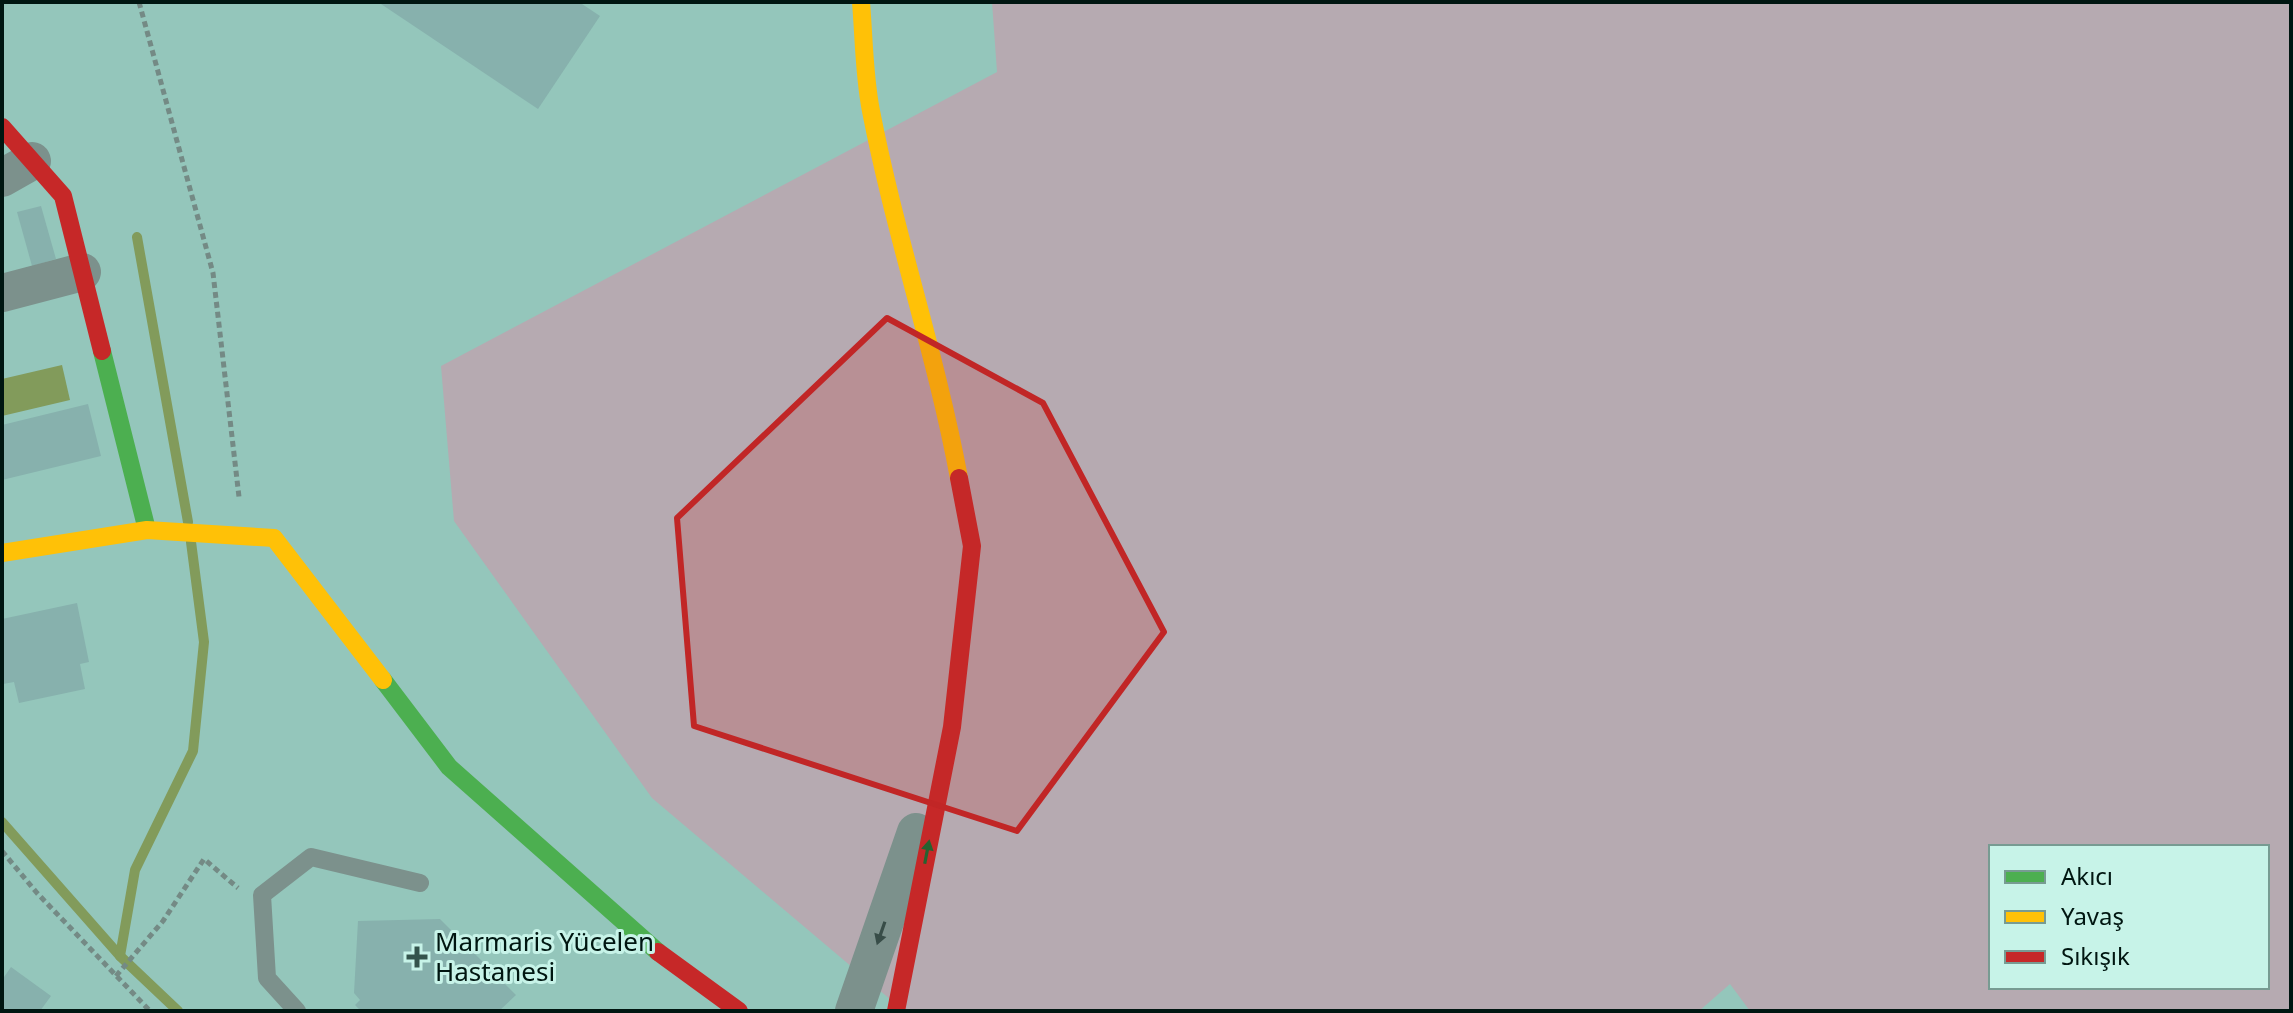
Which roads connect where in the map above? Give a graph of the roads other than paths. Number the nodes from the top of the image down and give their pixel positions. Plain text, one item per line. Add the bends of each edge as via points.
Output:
1 (861, 2) edge
2 (2, 127) edge
3 (17, 169) edge
4 (82, 272) junction
5 (2, 293) edge
6 (147, 530) junction
7 (2, 553) edge
8 (952, 727) junction
9 (420, 883) dead end
10 (671, 963) junction
11 (297, 1011) edge
12 (711, 1011) edge
13 (739, 1011) edge
14 (854, 1011) edge
15 (896, 1011) edge

1 - 8 street via 870,108 945,404 972,546
2 - 3 street
3 - 4 street via 63,196
4 - 5 street
4 - 6 street
6 - 7 street
6 - 10 street via 274,538 449,767
8 -> 14 street
15 -> 8 street
9 - 11 lane via 311,857 262,895 267,978
10 - 12 street
10 - 13 street

